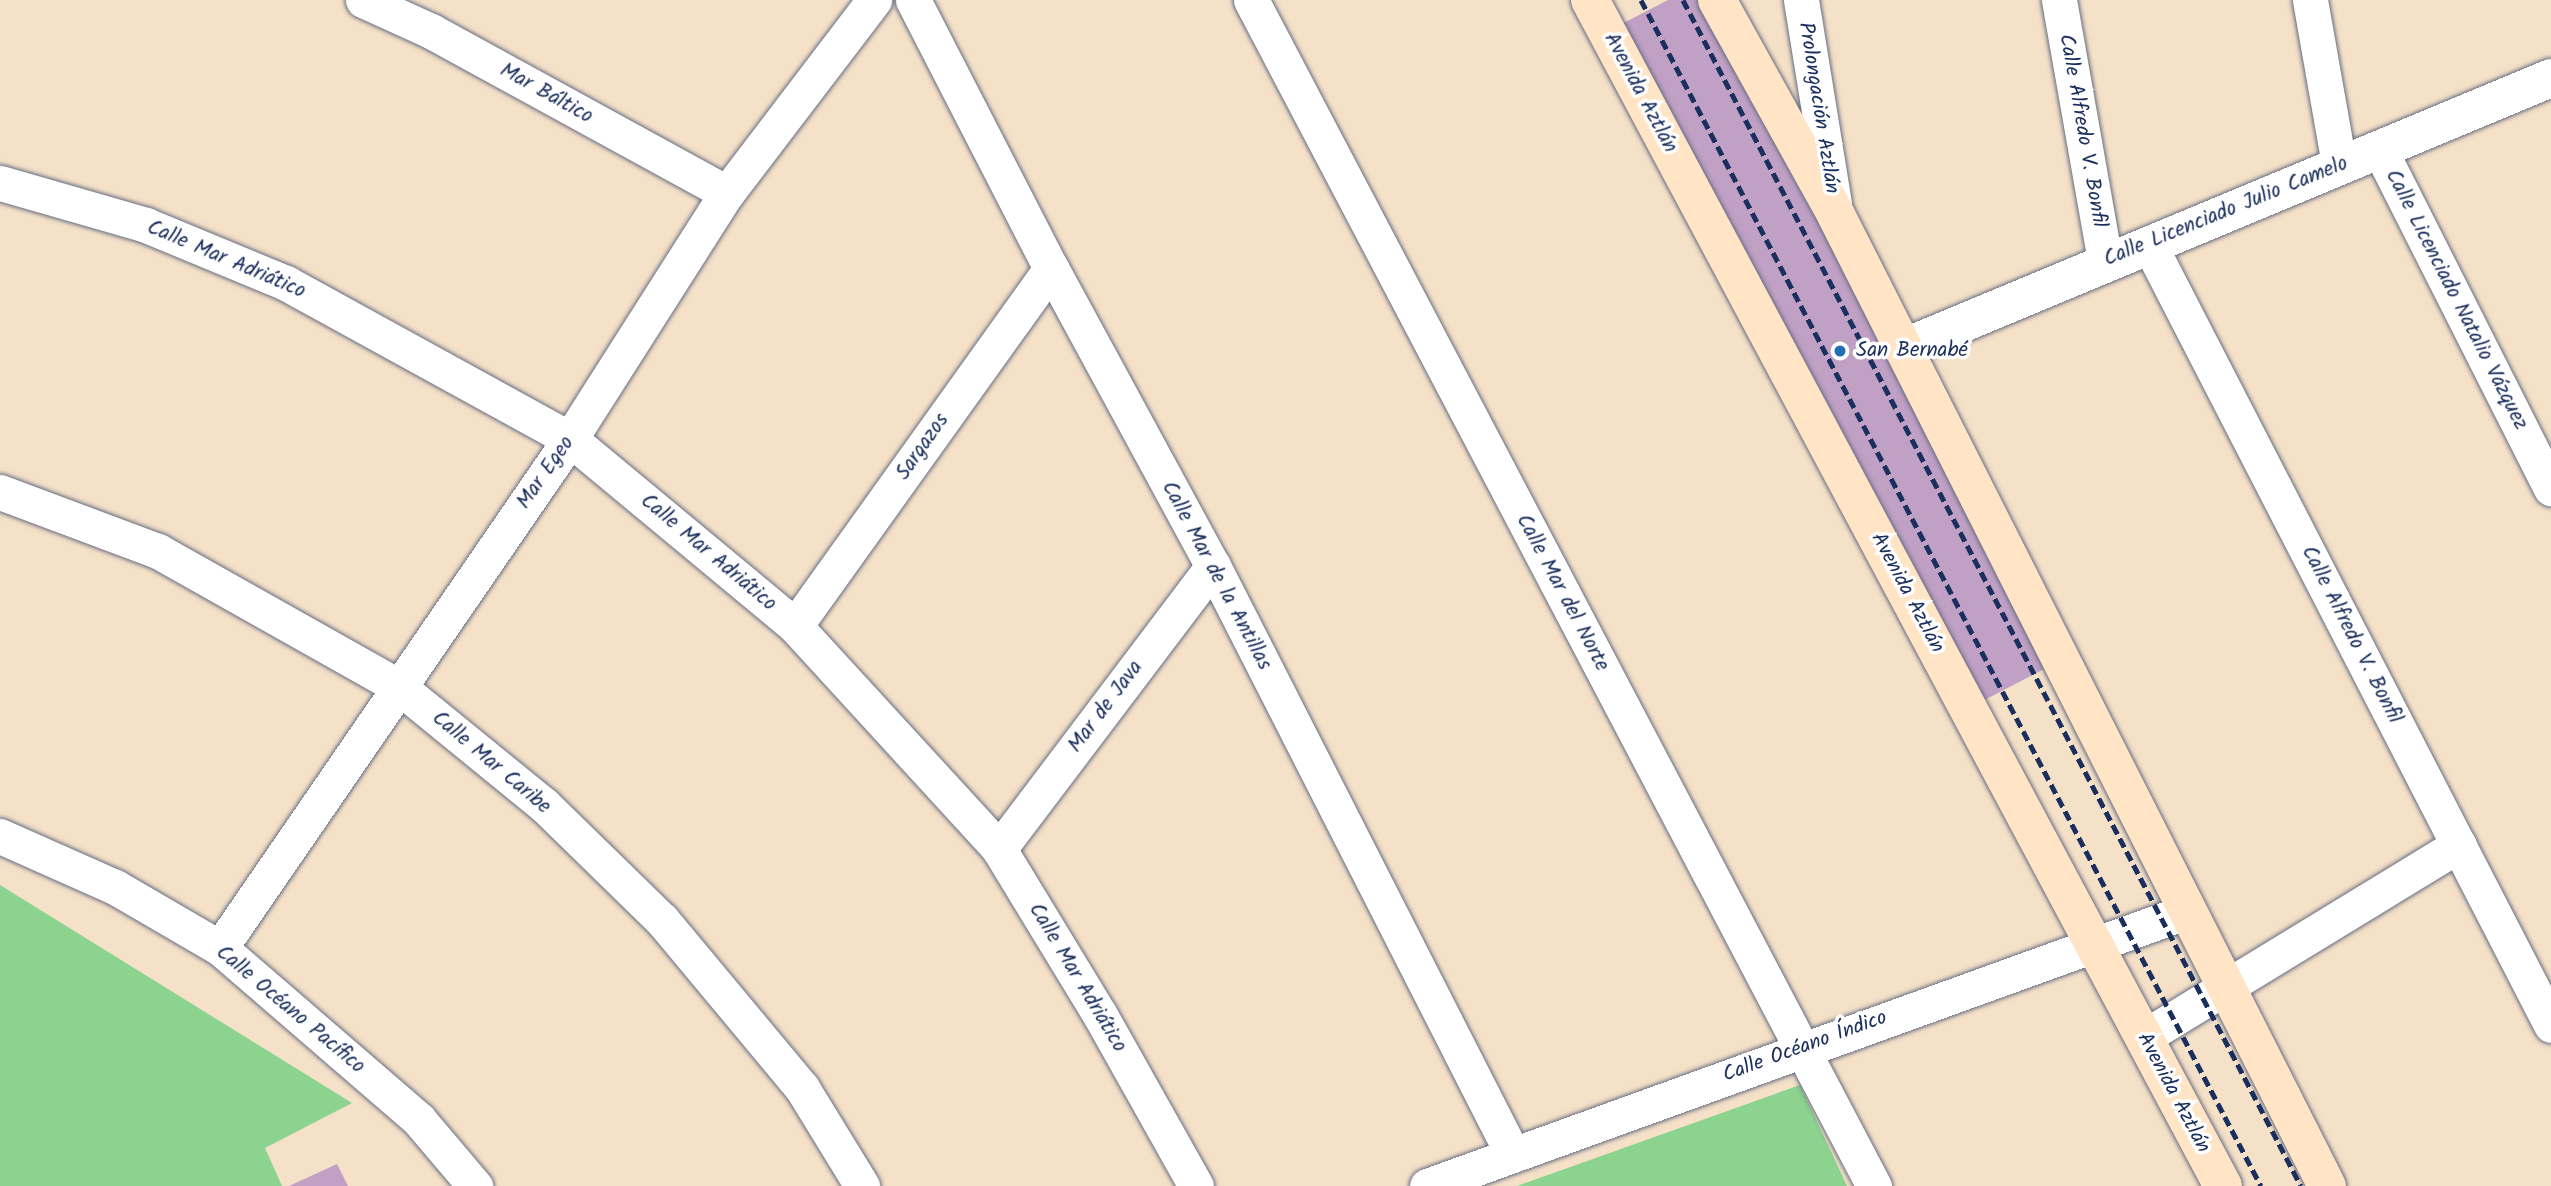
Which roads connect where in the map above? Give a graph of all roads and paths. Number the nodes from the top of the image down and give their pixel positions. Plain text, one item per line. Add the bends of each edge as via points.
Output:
1 (363, 0) edge
2 (874, 0) edge
3 (913, 0) edge
4 (1251, 0) edge
5 (1590, 0) edge
6 (1717, 0) edge
7 (1801, 0) edge
8 (2059, 0) edge
9 (2311, 0) edge
10 (2551, 78) edge
11 (2380, 150) junction
12 (2339, 165) junction
13 (0, 183) edge
14 (727, 193) junction
15 (1836, 215) junction
16 (2150, 246) junction
17 (2105, 262) junction
18 (1051, 268) junction
19 (1903, 348) junction
20 (570, 439) junction
21 (2551, 488) edge
22 (0, 492) edge
23 (1213, 566) junction
24 (795, 626) junction
25 (398, 686) junction
26 (0, 836) edge
27 (2459, 845) junction
28 (999, 849) junction
29 (2185, 912) junction
30 (2095, 944) junction
31 (220, 948) junction
32 (2225, 990) junction
33 (2551, 1025) edge
34 (2144, 1037) junction
35 (1800, 1048) junction
36 (1513, 1155) junction
37 (475, 1186) edge
38 (862, 1186) edge
39 (1196, 1186) edge
40 (1427, 1186) edge
41 (1874, 1186) edge
42 (2223, 1186) edge
43 (2328, 1186) edge

1 - 14 street, Mar Báltico via 431,31
2 - 14 street, Mar Egeo
3 - 18 street, Calle Mar de la Antillas
4 - 35 street, Calle Mar del Norte
5 - 30 main road, Avenida Aztlán
6 - 15 main road
7 - 15 street, Prolongación Aztlán
8 - 17 street, Calle Alfredo V. Bonfil
9 - 12 street
10 - 11 street, Calle Licenciado Julio Camelo
11 - 12 street, Calle Licenciado Julio Camelo
11 - 21 street, Calle Licenciado Natalio Vázquez
12 - 16 street, Calle Licenciado Julio Camelo
13 - 20 street, Calle Mar Adriático via 146,225 286,283
14 - 20 street, Mar Egeo
15 - 19 main road
16 - 17 street, Calle Licenciado Julio Camelo
16 - 27 street, Calle Alfredo V. Bonfil
17 - 19 street, Calle Licenciado Julio Camelo
18 - 23 street, Calle Mar de la Antillas
18 - 24 street, Sargazos
19 - 29 main road
20 - 24 street, Calle Mar Adriático
20 - 25 street, Mar Egeo
22 - 25 street, Calle Mar Caribe via 158,551
23 - 28 street, Mar de Java
23 - 36 street, Calle Mar de la Antillas
24 - 28 street, Calle Mar Adriático
25 - 31 street, Mar Egeo
25 - 38 street, Calle Mar Caribe via 544,805 662,920 802,1088
26 - 31 street, Calle Océano Pacífico via 114,887
27 - 32 street
27 - 33 street, Calle Alfredo V. Bonfil
28 - 39 street, Calle Mar Adriático
29 - 30 street, Calle Océano Índico
29 - 32 main road
30 - 34 main road, Avenida Aztlán
30 - 35 street, Calle Océano Índico
31 - 37 street, Calle Océano Pacífico via 419,1120
32 - 34 street
32 - 43 main road
34 - 42 main road, Avenida Aztlán
35 - 36 street, Calle Océano Índico
35 - 41 street, Calle Mar del Norte
36 - 40 street, Calle Océano Índico

